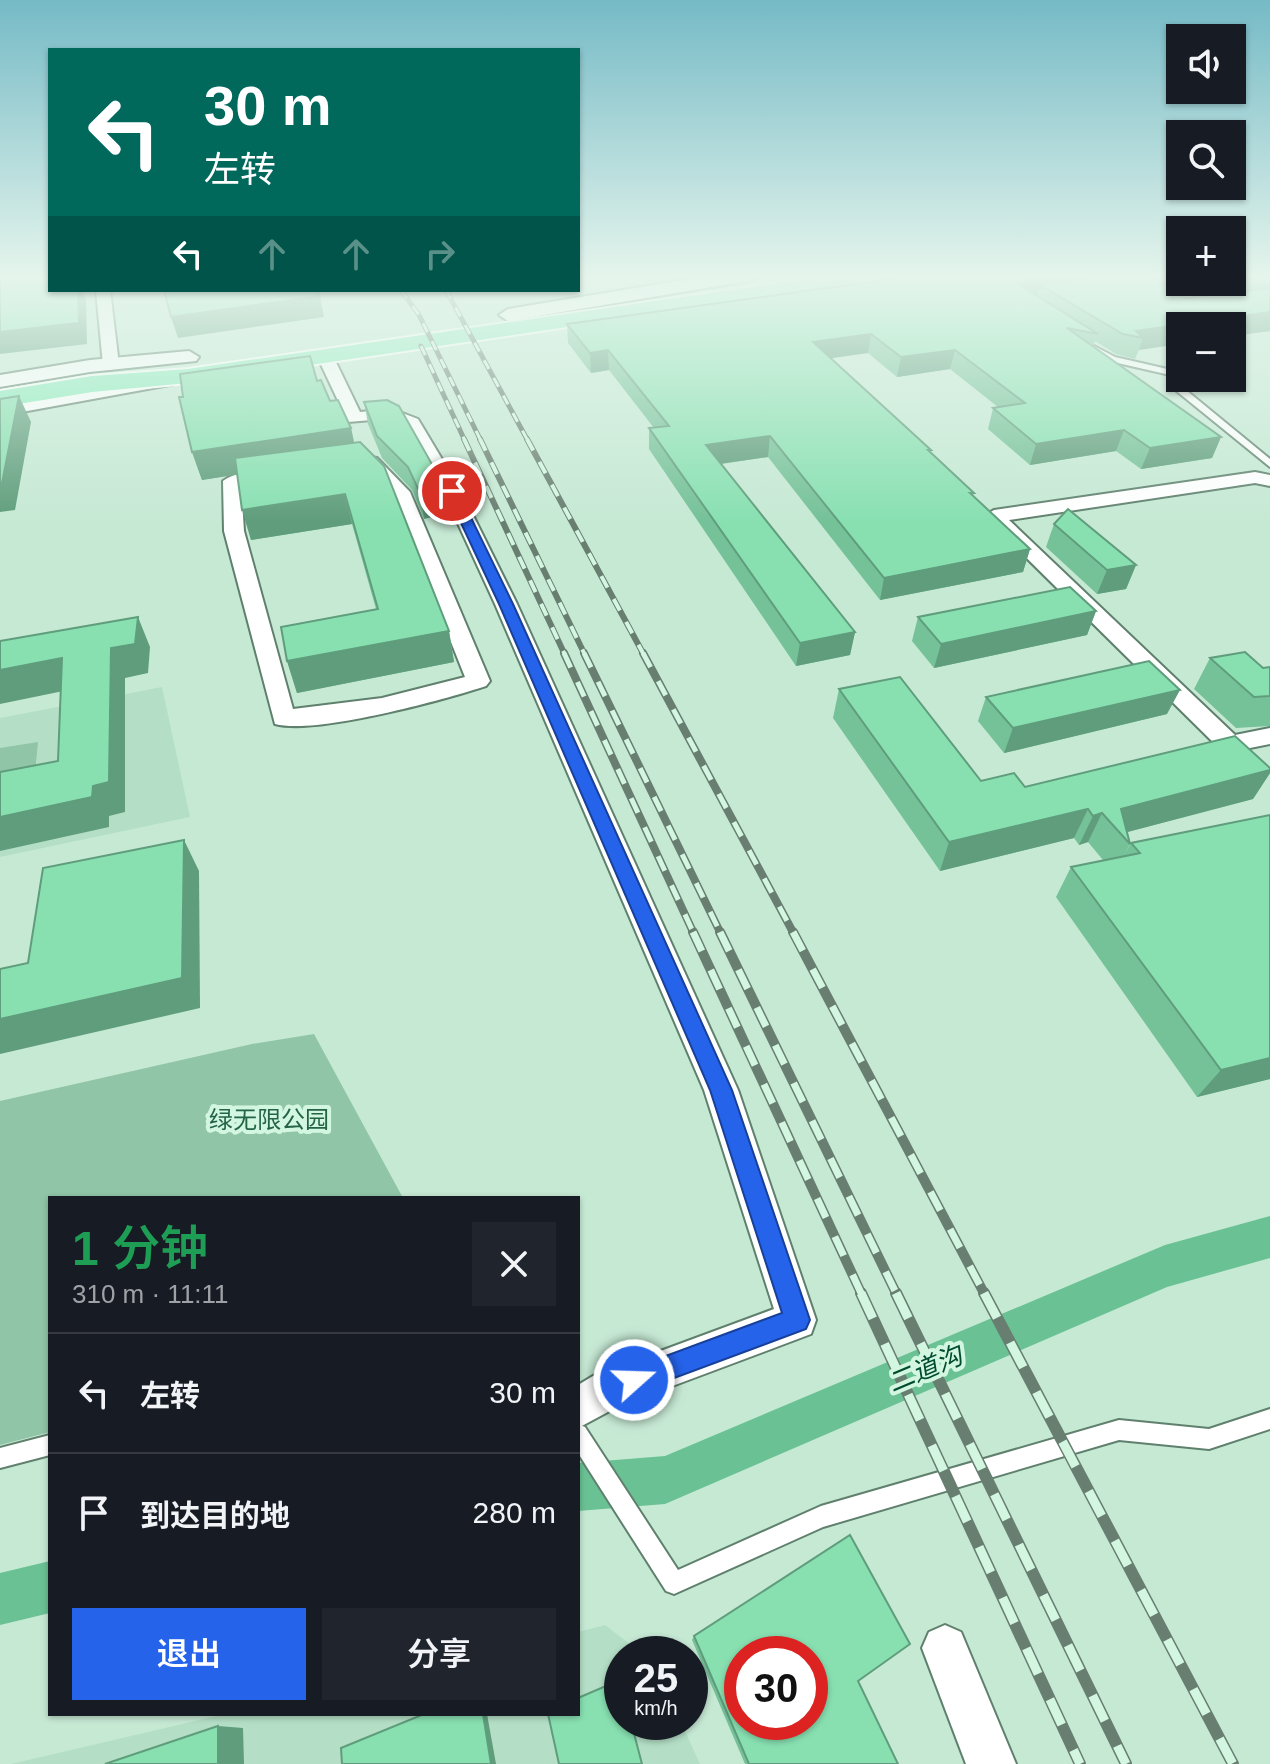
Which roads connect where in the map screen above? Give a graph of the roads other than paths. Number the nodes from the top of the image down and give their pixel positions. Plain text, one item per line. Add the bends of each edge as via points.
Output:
1 (110, 357) edge
2 (253, 357) edge
3 (307, 357) edge
4 (326, 357) edge
5 (1109, 357) edge
6 (111, 365) junction
7 (189, 366) junction
8 (0, 381) edge
9 (0, 390) edge
10 (0, 399) edge
11 (0, 410) edge
12 (361, 445) junction
13 (294, 472) edge
14 (1266, 472) edge
15 (1270, 736) edge
16 (580, 1407) edge
17 (1270, 1419) edge
18 (580, 1437) edge
19 (48, 1446) edge
20 (0, 1458) edge
21 (945, 1648) dead end
22 (991, 1764) edge

1 - 6 street
2 - 7 highway
3 - 7 highway
4 - 12 street
5 - 14 lane via 1173,373 1177,387
6 - 7 street
6 - 8 street
7 - 9 highway
7 - 10 highway
7 - 11 street
12 - 13 street via 401,492 478,681 419,699 283,718 234,531 232,481
12 - 16 street via 382,413 404,415 452,491 721,1090 797,1320 607,1390
14 - 15 street via 994,516 1230,744
17 - 18 lane via 1209,1439 1119,1430 821,1517 674,1583
19 - 20 lane
21 - 22 street

